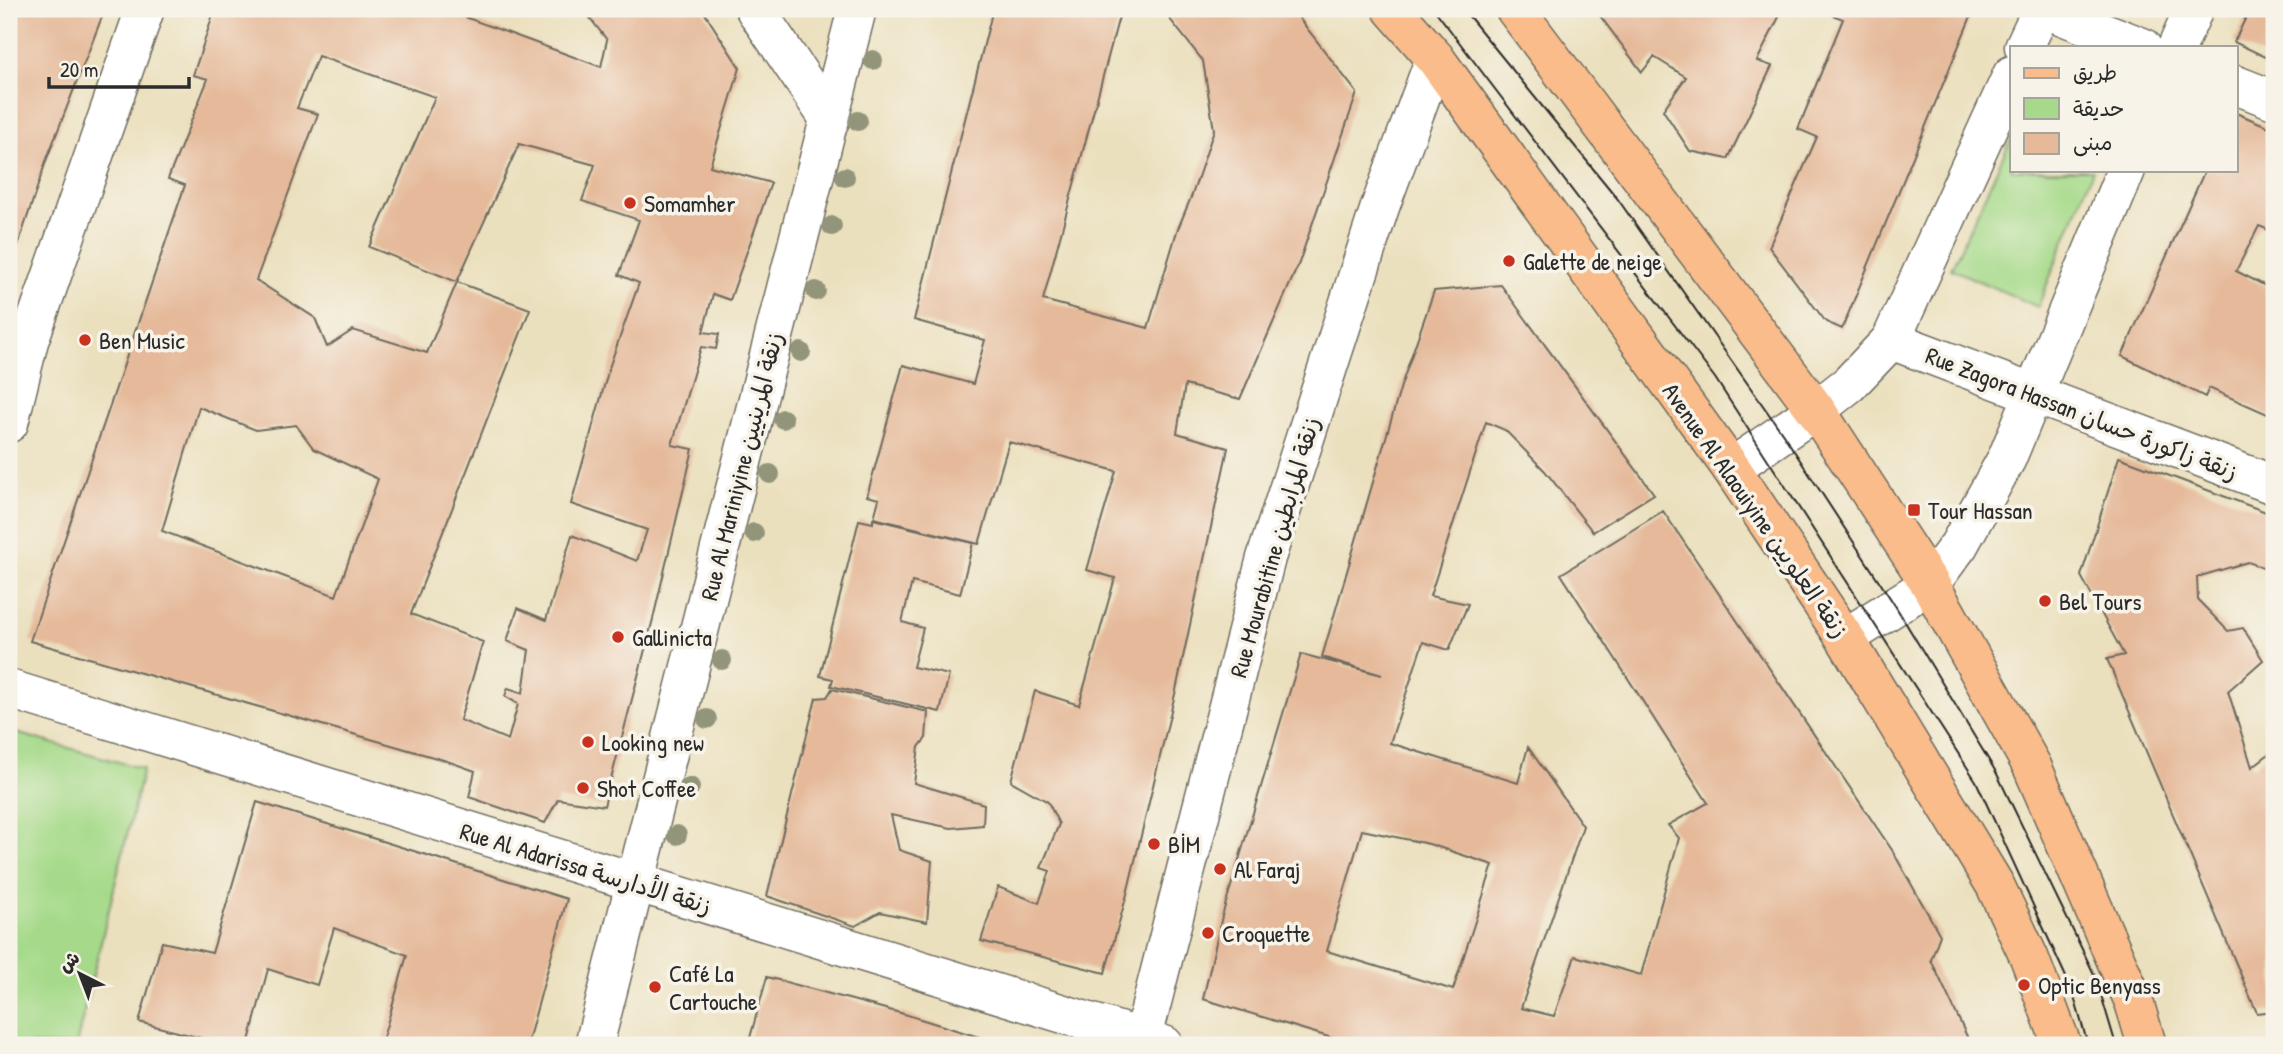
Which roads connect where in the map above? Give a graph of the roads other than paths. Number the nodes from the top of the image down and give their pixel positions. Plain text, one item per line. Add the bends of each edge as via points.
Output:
1 (145, 9) edge
2 (755, 9) edge
3 (857, 9) edge
4 (1392, 9) edge
5 (1516, 9) edge
6 (2043, 9) edge
7 (2194, 9) edge
8 (2024, 46) edge
9 (2139, 46) edge
10 (2177, 46) edge
11 (1435, 58) junction
12 (2010, 79) edge
13 (2238, 86) edge
14 (2274, 100) edge
15 (830, 120) junction
16 (2125, 172) edge
17 (19, 338) edge
18 (1891, 340) junction
19 (2032, 396) junction
20 (1816, 410) junction
21 (9, 423) edge
22 (1731, 468) junction
23 (2274, 485) edge
24 (1930, 584) junction
25 (1845, 638) junction
26 (9, 689) edge
27 (634, 883) junction
28 (1149, 1043) edge
29 (594, 1045) edge
30 (2062, 1045) edge
31 (2147, 1045) edge

1 - 17 street
2 - 15 street
3 - 15 street, Rue Al Mariniyine زنقة المرينيين
4 - 11 main road, Avenue Al Alaouiyine زنقة العلويين
5 - 20 main road
6 - 8 street
6 - 9 street
7 - 10 street
11 - 22 main road, Avenue Al Alaouiyine زنقة العلويين
11 - 28 street, Rue Mourabitine زنقة المرابطين via 1380,207 1266,558
12 - 18 street
13 - 14 street
15 - 27 street, Rue Al Mariniyine زنقة المرينيين
16 - 19 street
17 - 21 street
18 - 19 street, Rue Zagora Hassan زنقة زاكورة حسان
18 - 20 street via 1849,384
19 - 23 street, Rue Zagora Hassan زنقة زاكورة حسان
19 - 24 street via 2007,458 1959,545
20 - 22 street
20 - 24 main road
22 - 25 main road, Avenue Al Alaouiyine زنقة العلويين
24 - 25 street
24 - 31 main road via 2032,766 2134,1002
25 - 30 main road, Avenue Al Alaouiyine زنقة العلويين via 1995,885 2029,957
26 - 27 street, Rue Al Adarissa زنقة الأدارسة
27 - 28 street, Rue Al Adarissa زنقة الأدارسة
27 - 29 street, Rue Al Mariniyine زنقة المرينيين

